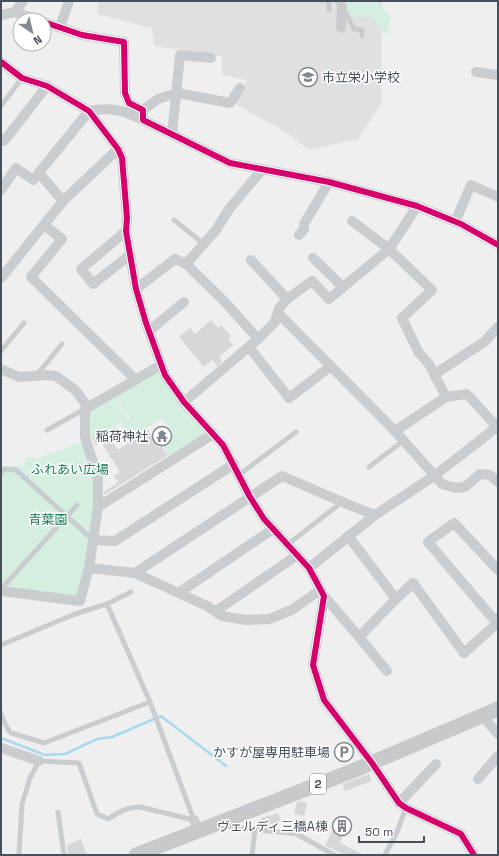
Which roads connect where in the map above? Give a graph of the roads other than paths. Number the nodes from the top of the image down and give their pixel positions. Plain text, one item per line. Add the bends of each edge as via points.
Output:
1 (23, 1) edge
2 (69, 1) edge
3 (329, 1) edge
4 (340, 1) edge
5 (329, 10) dead end
6 (15, 12) edge
7 (342, 12) junction
8 (12, 13) edge
9 (1, 15) edge
10 (52, 24) edge
11 (60, 27) junction
12 (341, 28) dead end
13 (362, 36) dead end
14 (211, 58) dead end
15 (1, 62) edge
16 (476, 72) dead end
17 (498, 75) edge
18 (22, 78) junction
19 (47, 86) junction
20 (240, 88) dead end
21 (176, 93) junction
22 (1, 106) edge
23 (143, 110) junction
24 (89, 111) junction
25 (143, 120) junction
26 (172, 134) junction
27 (4, 141) dead end
28 (118, 149) junction
29 (262, 170) junction
30 (39, 174) junction
31 (329, 182) junction
32 (1, 190) edge
33 (498, 197) edge
34 (63, 201) junction
35 (417, 206) junction
36 (174, 220) dead end
37 (352, 221) dead end
38 (455, 222) junction
39 (44, 225) junction
40 (126, 231) junction
41 (299, 235) dead end
42 (204, 244) junction
43 (498, 246) edge
44 (389, 249) junction
45 (130, 255) junction
46 (313, 258) dead end
47 (251, 260) dead end
48 (186, 264) junction
49 (1, 278) edge
50 (343, 287) junction
51 (136, 289) junction
52 (287, 299) junction
53 (184, 302) dead end
54 (278, 313) junction
55 (24, 322) dead end
56 (498, 327) edge
57 (149, 331) junction
58 (258, 339) junction
59 (62, 344) dead end
60 (249, 347) junction
61 (1, 351) edge
62 (161, 365) junction
63 (330, 366) junction
64 (1, 369) edge
65 (435, 374) junction
66 (36, 376) junction
67 (136, 380) junction
68 (446, 397) junction
69 (184, 402) junction
70 (86, 408) junction
71 (498, 428) edge
72 (48, 430) dead end
73 (395, 431) junction
74 (296, 432) dead end
75 (213, 434) junction
76 (403, 441) junction
77 (234, 464) junction
78 (369, 467) dead end
79 (1, 473) edge
80 (239, 475) junction
81 (434, 476) junction
82 (498, 482) edge
83 (250, 497) junction
84 (342, 502) junction
85 (77, 505) dead end
86 (98, 507) junction
87 (375, 515) junction
88 (67, 516) junction
89 (273, 529) junction
90 (348, 536) junction
91 (93, 540) junction
92 (287, 545) junction
93 (296, 556) junction
94 (89, 568) junction
95 (308, 568) junction
96 (498, 570) edge
97 (135, 572) junction
98 (1, 590) edge
99 (131, 592) dead end
100 (180, 592) junction
101 (322, 593) junction
102 (396, 599) junction
103 (107, 604) junction
104 (216, 611) junction
105 (497, 620) edge
106 (359, 637) junction
107 (1, 645) edge
108 (387, 671) dead end
109 (150, 702) junction
110 (498, 709) edge
111 (1, 714) edge
112 (482, 716) junction
113 (498, 734) edge
114 (1, 748) edge
115 (498, 756) edge
116 (39, 762) junction
117 (372, 763) junction
118 (436, 764) dead end
119 (478, 779) dead end
120 (402, 806) junction
121 (58, 812) dead end
122 (214, 824) junction
123 (196, 825) junction
124 (255, 829) junction
125 (19, 855) edge
126 (64, 855) edge
127 (136, 855) edge
128 (252, 855) edge
129 (334, 855) edge
130 (385, 855) edge
131 (474, 855) edge

1 - 6 street
2 - 11 street
3 - 5 lane
4 - 7 street
7 - 12 street
7 - 13 lane via 347,15 354,29 362,30
8 - 9 street
10 - 11 street
11 - 23 street via 82,35 124,42 125,94 129,103
14 - 21 street via 180,55
15 - 18 street
16 - 17 street
18 - 19 street
18 - 22 lane
19 - 24 street
19 - 27 street
20 - 21 street via 230,103
21 - 23 street via 158,99
21 - 26 street
23 - 25 street
24 - 25 street via 115,109
24 - 28 street
24 - 30 street
25 - 26 street
26 - 29 street via 230,163
28 - 34 street
28 - 40 street via 122,158 128,218
29 - 31 street
29 - 42 street
30 - 32 street via 33,180 16,168
30 - 34 street
31 - 35 street
31 - 41 street
33 - 38 street via 471,185
34 - 39 street
35 - 38 street
35 - 44 street
36 - 42 lane
37 - 44 street
38 - 43 street
39 - 49 street
39 - 67 street via 62,239 31,277
40 - 45 street
40 - 45 street via 81,269 94,284
42 - 48 street
44 - 50 street
44 - 65 street via 432,290 402,318 419,353
45 - 51 street
46 - 50 street
47 - 52 street
48 - 51 street via 175,259
48 - 58 street
50 - 52 street via 329,299 312,281
51 - 57 street
52 - 54 street
53 - 57 street
54 - 58 street via 275,322
54 - 63 street
55 - 61 lane
56 - 65 street via 484,342
57 - 62 street
58 - 60 street
59 - 66 lane
60 - 63 street via 289,398
60 - 69 street
62 - 67 street
62 - 69 street
63 - 73 street
64 - 66 street via 18,377
65 - 68 street
66 - 70 street via 56,376 75,390
67 - 70 street
68 - 71 street via 467,394
68 - 73 street
69 - 75 street
70 - 72 lane
70 - 86 street via 84,437 98,478
71 - 81 street
73 - 76 street
74 - 80 lane
75 - 77 street
75 - 86 street
76 - 78 lane
76 - 81 street
77 - 80 street
77 - 91 street via 115,542
79 - 88 lane via 4,469 16,470
80 - 83 street
81 - 82 street via 442,484 456,488 465,487 480,474 490,475
81 - 87 street
83 - 84 street via 282,476
83 - 89 street
83 - 97 street
84 - 87 street
84 - 92 lane
85 - 88 lane
86 - 91 street
87 - 90 street
88 - 91 lane
88 - 98 lane
89 - 92 street
89 - 100 street
90 - 95 street
90 - 102 street
91 - 94 street
92 - 93 street
93 - 95 street
93 - 104 street
94 - 97 street
94 - 98 street via 80,601
95 - 101 street
96 - 105 street via 454,524 428,542
97 - 100 street
99 - 103 lane
100 - 104 street
101 - 104 street via 292,610 269,619 246,620 222,616
101 - 106 street
101 - 117 street via 313,665 324,700
102 - 105 street via 412,583 464,653 494,626
102 - 106 street
103 - 107 lane via 75,614
103 - 109 lane
106 - 108 street
109 - 111 lane via 44,743 11,733
109 - 123 lane
110 - 112 main road, 2
112 - 113 street
112 - 117 main road, 2
114 - 116 street
115 - 119 street
116 - 123 lane via 79,763 97,814 108,819 123,810 140,807
116 - 125 lane via 30,778 22,804
117 - 120 street
117 - 122 main road, 2
118 - 120 street
120 - 130 lane via 397,832
120 - 131 street via 461,834
121 - 126 lane
122 - 123 main road, 2
122 - 124 lane
123 - 127 main road, 2
124 - 128 lane
124 - 129 lane via 297,834

